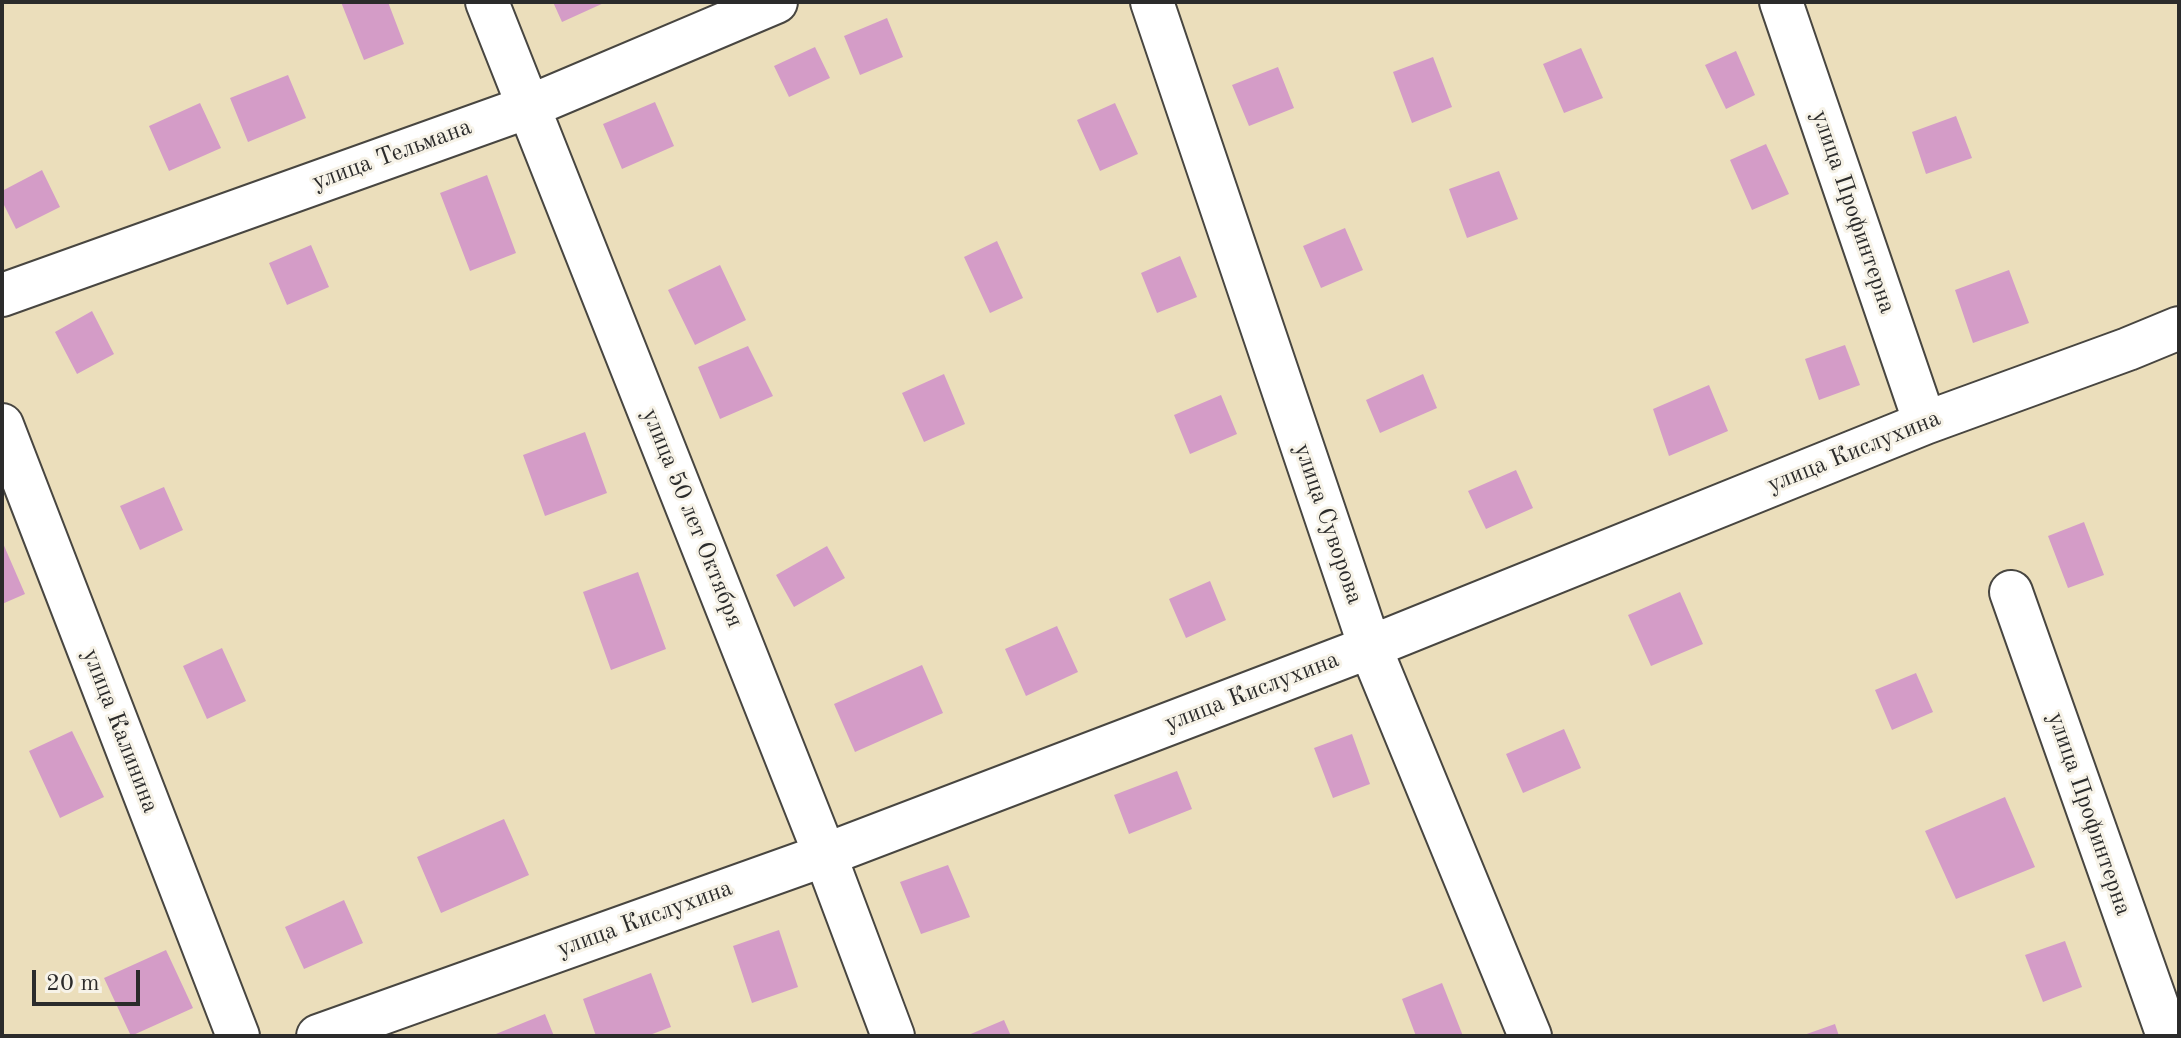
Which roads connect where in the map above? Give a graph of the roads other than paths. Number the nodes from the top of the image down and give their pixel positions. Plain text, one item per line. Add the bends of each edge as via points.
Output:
1 (487, 2) edge
2 (776, 2) edge
3 (1152, 2) edge
4 (1781, 2) edge
5 (528, 107) junction
6 (2, 295) edge
7 (2179, 328) edge
8 (1925, 423) junction
9 (2, 425) edge
10 (2011, 592) dead end
11 (1370, 647) junction
12 (825, 855) junction
13 (238, 1036) edge
14 (318, 1036) edge
15 (893, 1036) edge
16 (1530, 1036) edge
17 (2168, 1036) edge

1 - 5 street, улица 50 лет Октября
2 - 5 street, улица Тельмана
3 - 11 street, улица Суворова
4 - 8 street, улица Профинтерна
5 - 6 street, улица Тельмана
5 - 12 street, улица 50 лет Октября
7 - 8 street, улица Кислухина
8 - 11 street, улица Кислухина
9 - 13 street, улица Калинина
10 - 17 street, улица Профинтерна
11 - 12 street, улица Кислухина
11 - 16 street, улица Суворова
12 - 14 street, улица Кислухина
12 - 15 street, улица 50 лет Октября

